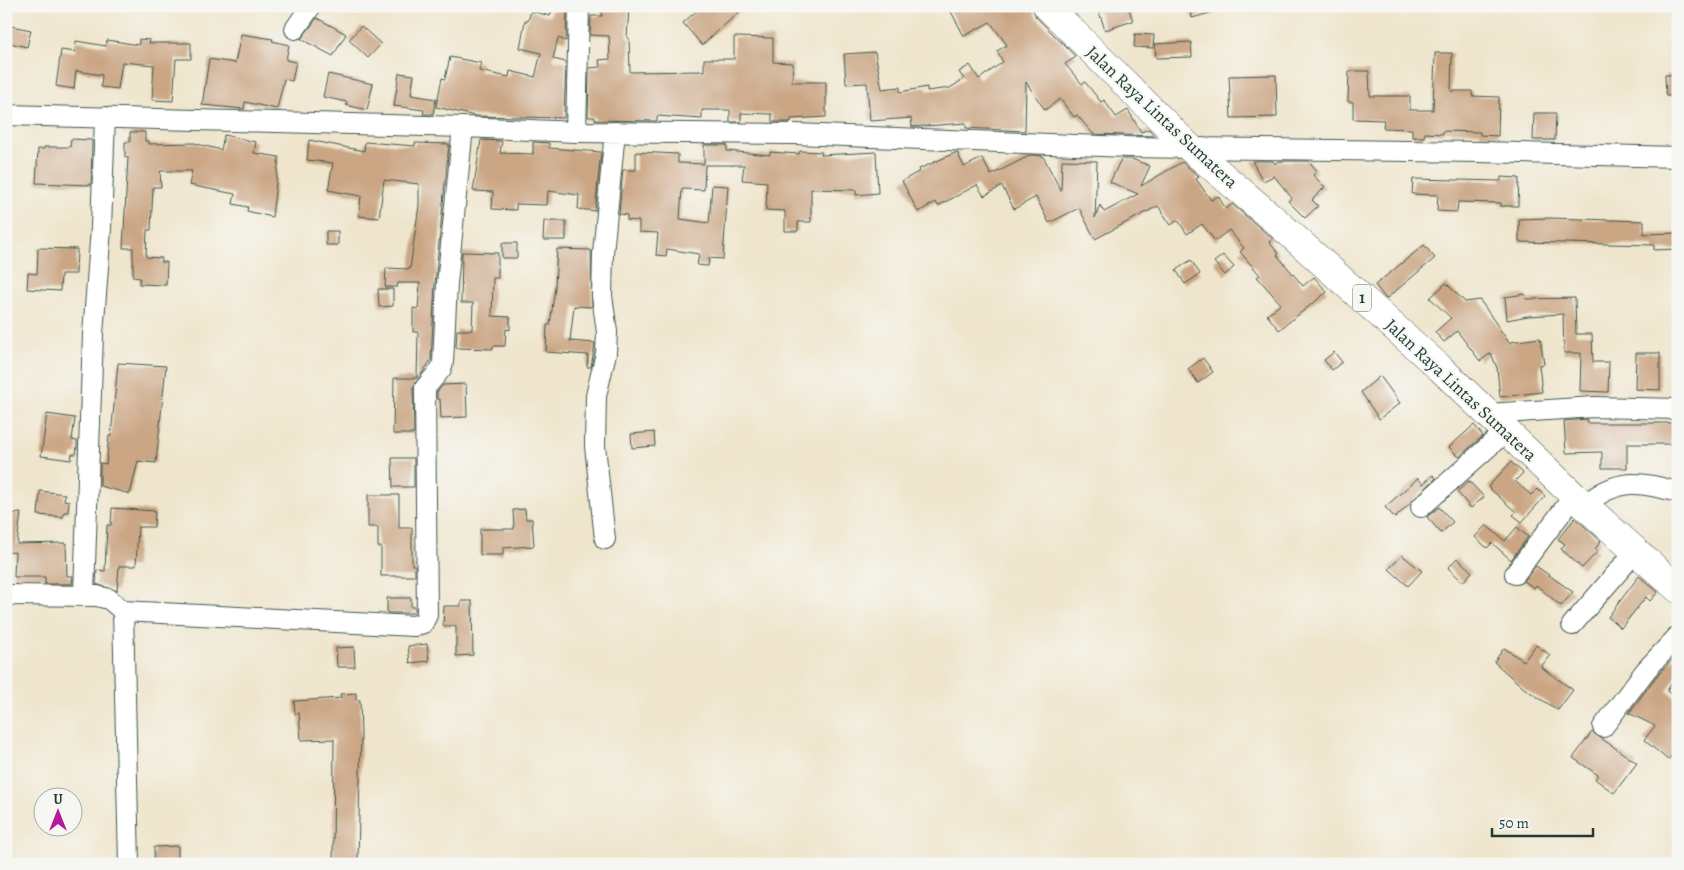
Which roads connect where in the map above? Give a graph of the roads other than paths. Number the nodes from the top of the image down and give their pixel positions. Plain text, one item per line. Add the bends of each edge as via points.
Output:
1 (311, 6) edge
2 (580, 6) edge
3 (1047, 6) edge
4 (295, 29) dead end
5 (6, 116) edge
6 (105, 118) junction
7 (463, 127) junction
8 (576, 132) junction
9 (615, 132) junction
10 (1189, 148) junction
11 (1678, 157) edge
12 (1678, 409) edge
13 (1498, 423) junction
14 (1677, 492) edge
15 (1580, 500) junction
16 (1421, 507) dead end
17 (605, 539) dead end
18 (1635, 552) junction
19 (1515, 574) dead end
20 (1674, 583) edge
21 (84, 594) junction
22 (6, 595) edge
23 (123, 611) junction
24 (1572, 626) dead end
25 (1678, 636) edge
26 (1603, 727) dead end
27 (130, 864) edge

1 - 4 street
2 - 8 street
3 - 10 highway, Jalan Raya Lintas Sumatera / 1
5 - 6 street
6 - 7 street
6 - 21 street
7 - 8 street
7 - 23 street via 447,284 443,362 425,388 427,615 423,624
8 - 9 street
9 - 10 street via 795,134
9 - 17 street via 603,253 606,354 596,396 595,426
10 - 11 street
10 - 13 highway, Jalan Raya Lintas Sumatera / 1 via 1277,222
12 - 13 street via 1594,407
13 - 15 highway, Jalan Raya Lintas Sumatera / 1
13 - 16 street
14 - 15 street via 1646,483 1622,484
15 - 18 highway, Jalan Raya Lintas Sumatera / 1
15 - 19 street
18 - 20 highway, Jalan Raya Lintas Sumatera / 1
18 - 24 street
21 - 22 street
21 - 23 street via 109,599
23 - 27 street
25 - 26 street via 1646,670

